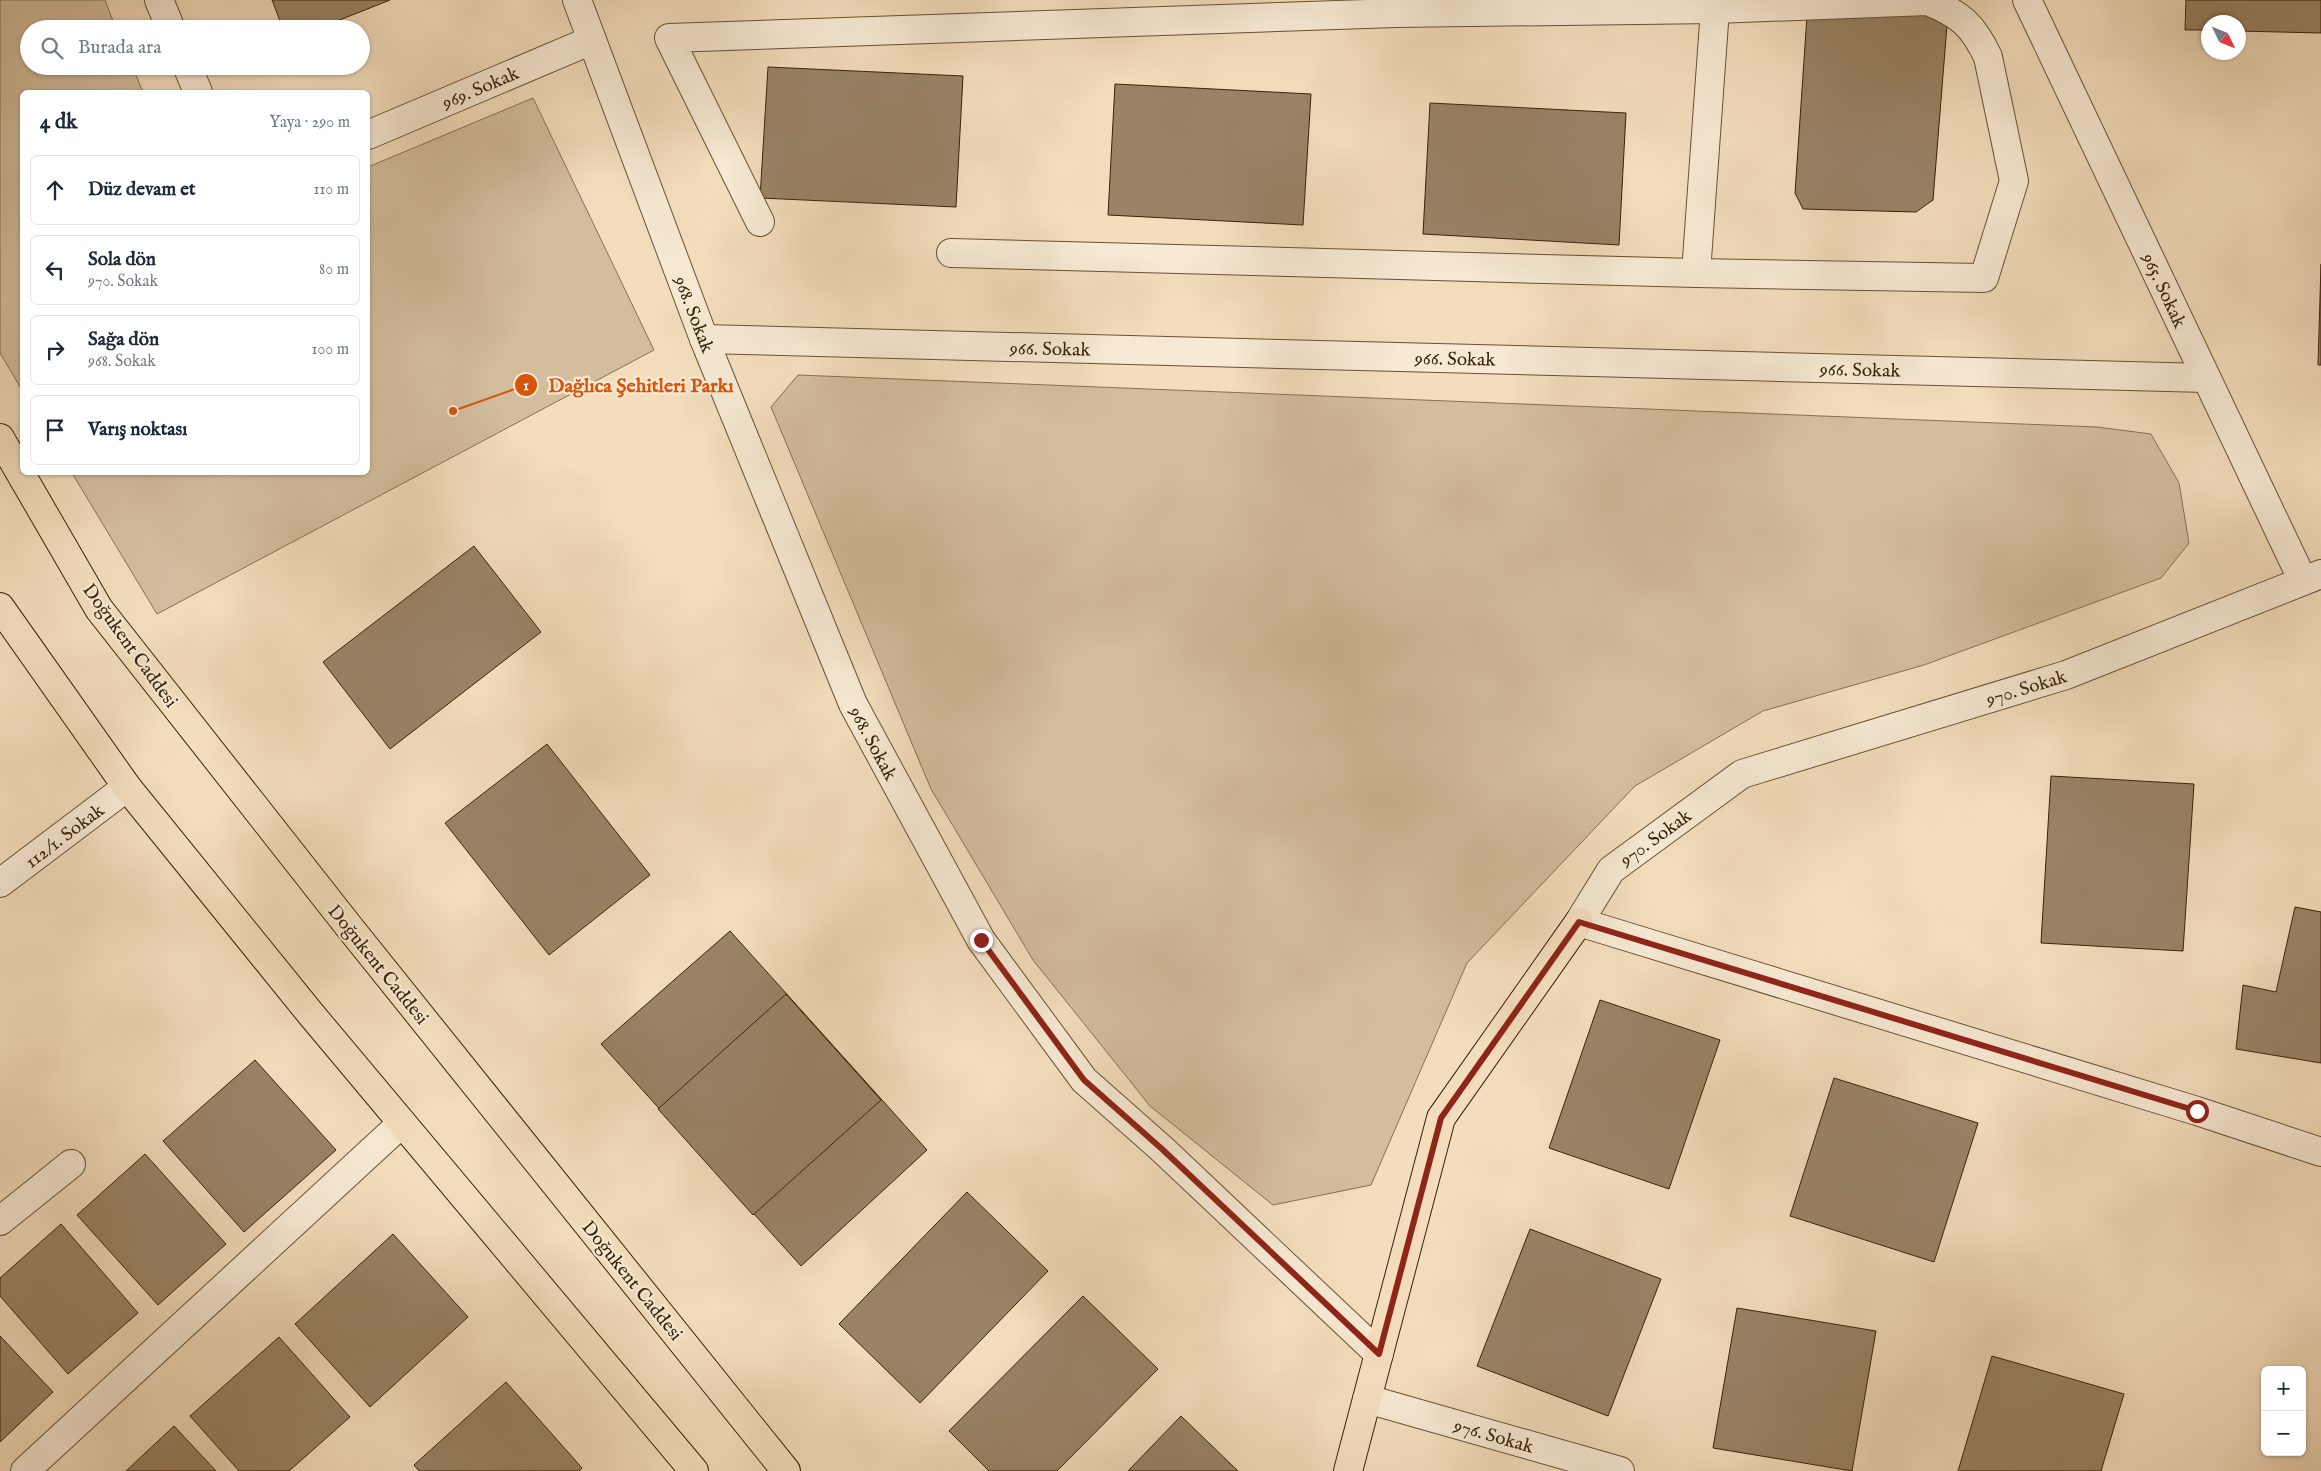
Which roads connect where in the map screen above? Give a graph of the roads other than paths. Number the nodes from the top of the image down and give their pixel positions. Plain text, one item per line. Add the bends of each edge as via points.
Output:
1 (159, 0) edge
2 (577, 0) edge
3 (2027, 0) edge
4 (1397, 7) edge
5 (1715, 9) junction
6 (167, 20) edge
7 (592, 40) junction
8 (191, 75) edge
9 (197, 90) edge
10 (370, 134) edge
11 (760, 222) dead end
12 (951, 253) dead end
13 (1696, 273) junction
14 (704, 339) junction
15 (2206, 378) junction
16 (0, 438) edge
17 (20, 472) edge
18 (22, 475) edge
19 (2312, 577) edge
20 (0, 607) edge
21 (127, 787) junction
22 (0, 883) edge
23 (1579, 922) junction
24 (402, 1123) junction
25 (2321, 1152) edge
26 (71, 1164) dead end
27 (0, 1221) edge
28 (1379, 1354) junction
29 (1367, 1399) junction
30 (684, 1467) edge
31 (1608, 1469) edge
32 (25, 1471) edge
33 (786, 1471) edge
34 (1348, 1471) edge

1 - 6 street
2 - 7 street, 968. Sokak
3 - 15 street, 965. Sokak
4 - 5 street
4 - 11 street via 670,38
5 - 13 street
5 - 13 street via 1928,1 1951,11 1975,33 1988,57 2014,181 1984,278
7 - 10 street, 969. Sokak
7 - 14 street, 968. Sokak
8 - 9 street
12 - 13 street
14 - 15 street, 966. Sokak
14 - 28 street, 968. Sokak via 853,704 981,940 1084,1080 1162,1149
15 - 19 street, 965. Sokak
16 - 17 main road, Doğukent Caddesi
18 - 33 main road, Doğukent Caddesi via 99,608 350,928
19 - 23 street, 970. Sokak via 2066,675 1742,774 1611,870
20 - 21 main road
21 - 22 street, 112/1. Sokak
21 - 24 main road
23 - 25 street
23 - 28 main road, 970. Sokak via 1441,1118
24 - 30 main road
24 - 32 street
26 - 27 street
28 - 29 main road, 970. Sokak
29 - 31 street, 976. Sokak
29 - 34 main road, 970. Sokak

